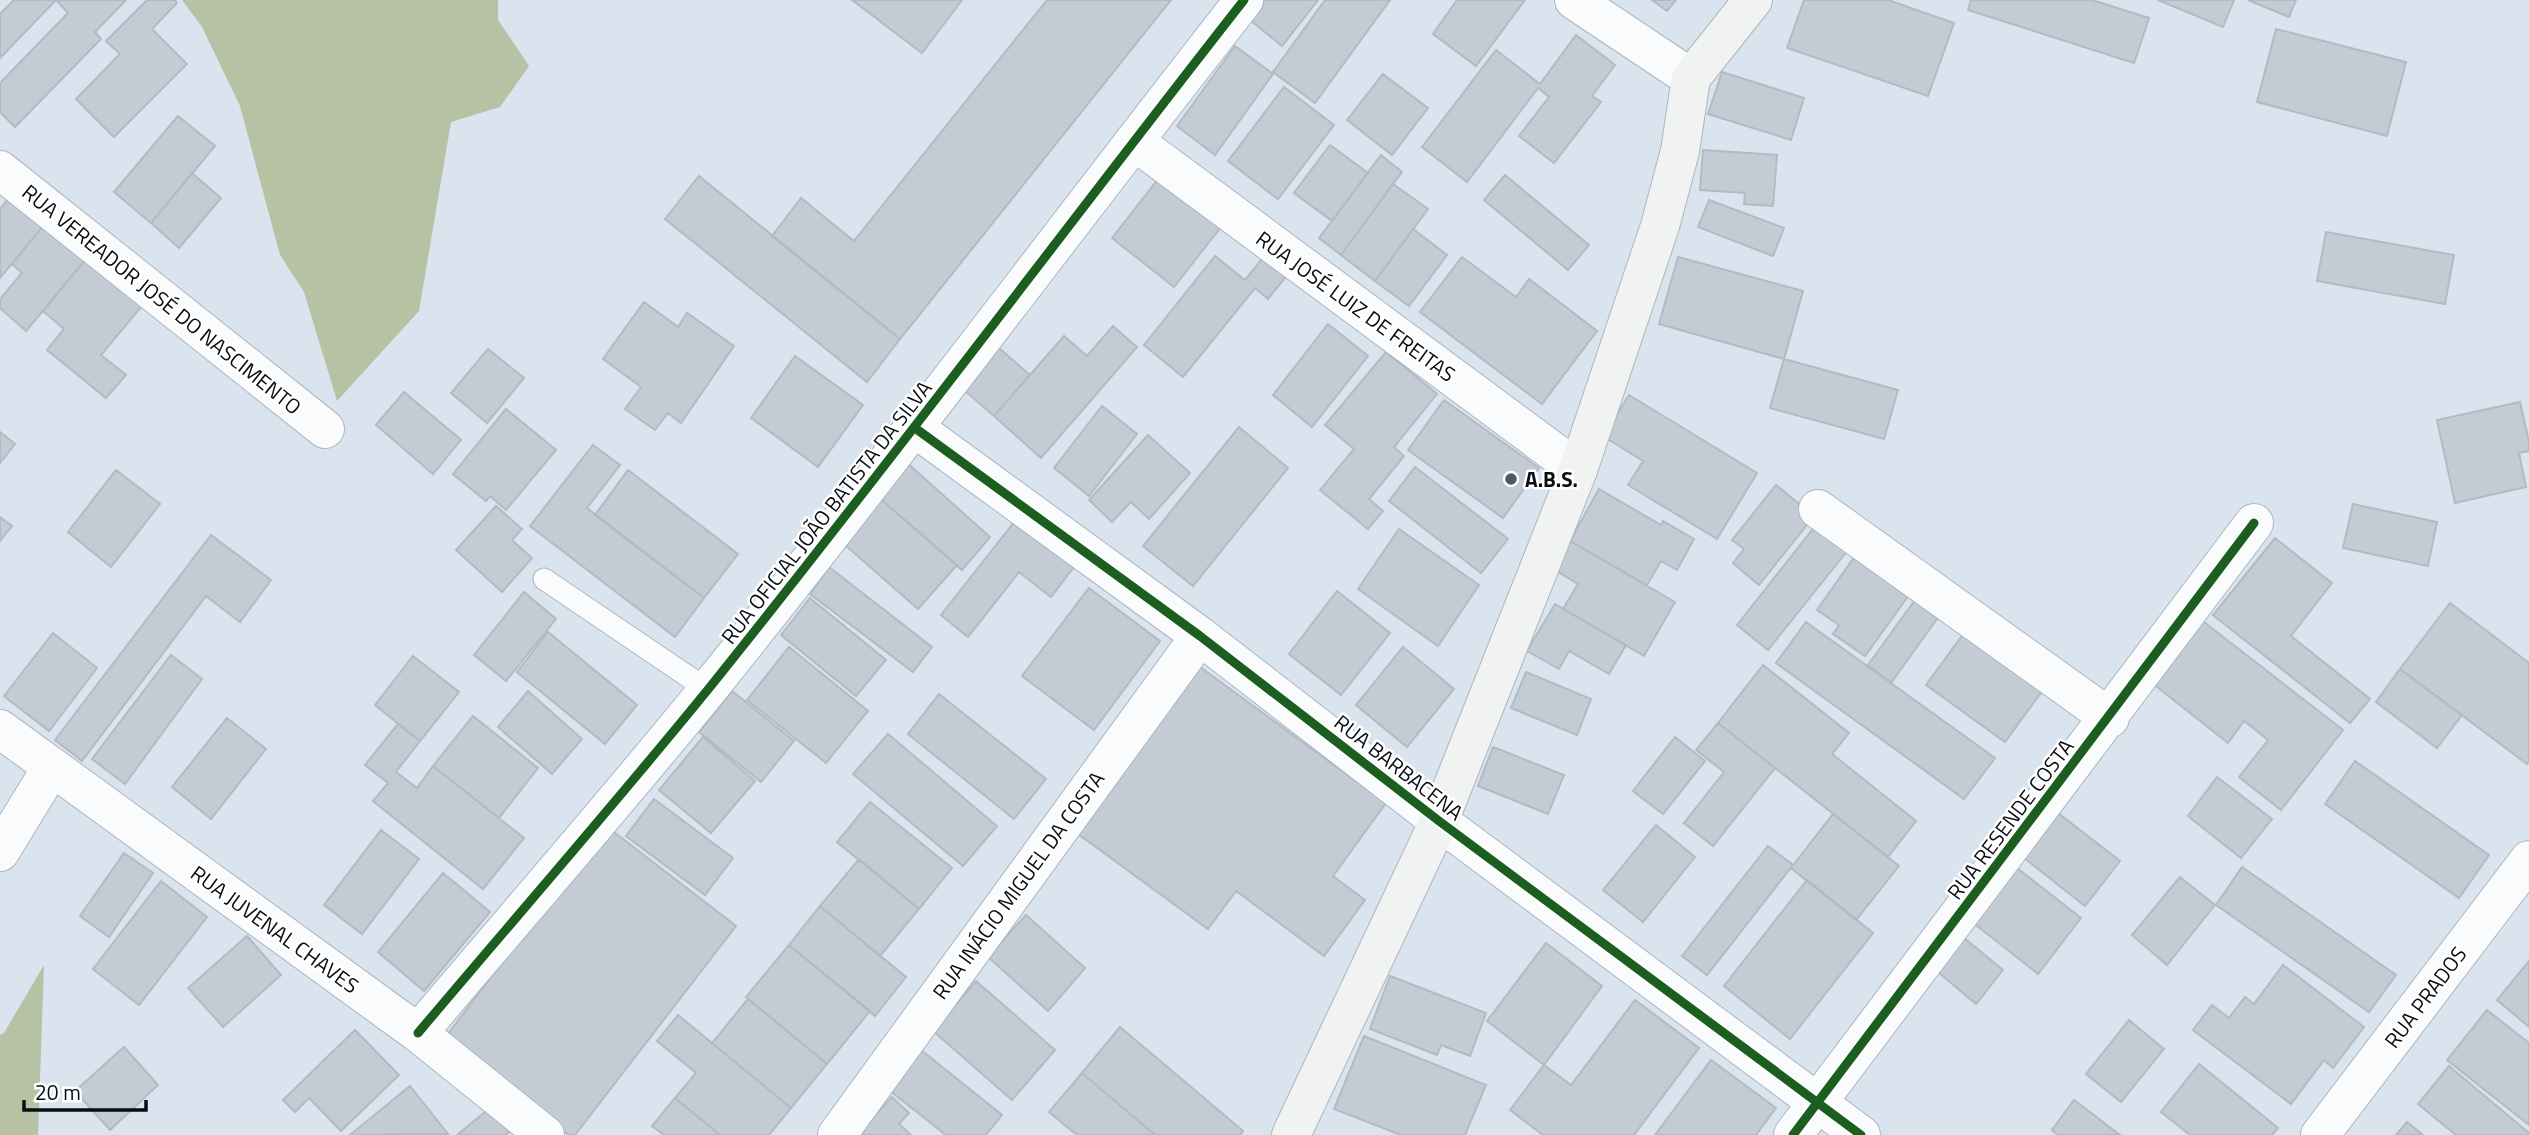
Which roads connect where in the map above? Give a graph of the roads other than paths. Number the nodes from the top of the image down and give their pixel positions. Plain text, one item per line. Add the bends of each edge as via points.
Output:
1 (1244, 0) edge
2 (1574, 0) edge
3 (1753, 0) edge
4 (1691, 78) junction
5 (1133, 141) junction
6 (0, 170) edge
7 (915, 428) junction
8 (325, 429) dead end
9 (1578, 470) junction
10 (1818, 509) dead end
11 (2255, 523) dead end
12 (544, 579) dead end
13 (1200, 636) junction
14 (708, 690) junction
15 (2110, 718) junction
16 (0, 729) edge
17 (52, 767) junction
18 (1439, 821) junction
19 (0, 852) edge
20 (2529, 860) edge
21 (418, 1033) junction
22 (1818, 1102) junction
23 (545, 1135) edge
24 (836, 1135) edge
25 (1291, 1135) edge
26 (1793, 1135) edge
27 (1861, 1135) edge
28 (2320, 1135) edge

1 - 5 street, RUA OFICIAL JOÃO BATISTA DA SILVA
2 - 4 street
3 - 4 main road
4 - 9 main road via 1680,151 1660,226
5 - 7 street, RUA OFICIAL JOÃO BATISTA DA SILVA
5 - 9 street, RUA JOSÉ LUIZ DE FREITAS
6 - 8 street, RUA VEREADOR JOSÉ DO NASCIMENTO
7 - 13 street, RUA BARBACENA
7 - 14 street, RUA OFICIAL JOÃO BATISTA DA SILVA
9 - 18 main road
10 - 15 street
11 - 15 street, RUA RESENDE COSTA
12 - 14 lane
13 - 18 street, RUA BARBACENA
13 - 24 street, RUA INÁCIO MIGUEL DA COSTA
14 - 21 street, RUA OFICIAL JOÃO BATISTA DA SILVA
15 - 22 street, RUA RESENDE COSTA
16 - 17 street, RUA JUVENAL CHAVES
17 - 19 street
17 - 21 street, RUA JUVENAL CHAVES
18 - 22 street, RUA BARBACENA
18 - 25 main road
20 - 28 street, RUA PRADOS
21 - 23 street, RUA JUVENAL CHAVES
22 - 26 street, RUA RESENDE COSTA
22 - 27 street, RUA BARBACENA

